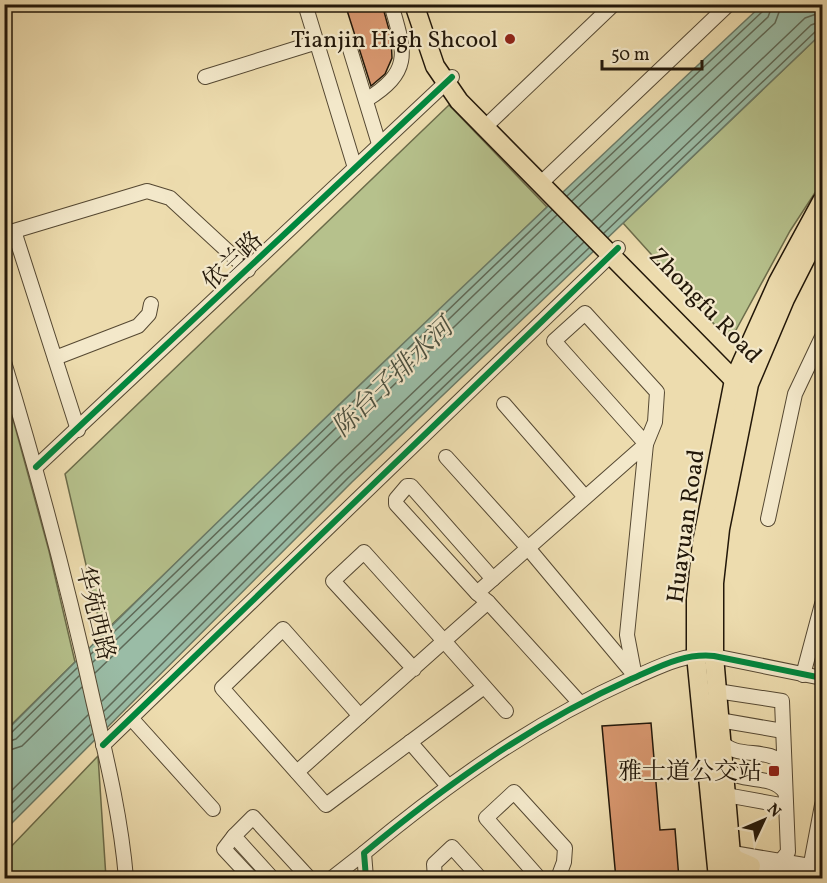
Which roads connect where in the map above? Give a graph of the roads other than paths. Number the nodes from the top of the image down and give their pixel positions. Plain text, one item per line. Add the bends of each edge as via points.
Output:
1 (305, 4) edge
2 (391, 4) edge
3 (414, 4) edge
4 (423, 4) edge
5 (614, 4) edge
6 (729, 4) edge
7 (317, 42) junction
8 (349, 46) dead end
9 (205, 77) dead end
10 (448, 80) junction
11 (366, 100) junction
12 (488, 124) junction
13 (379, 144) junction
14 (356, 168) junction
15 (548, 184) junction
16 (822, 201) edge
17 (822, 226) edge
18 (612, 250) junction
19 (810, 251) edge
20 (248, 270) junction
21 (151, 304) dead end
22 (822, 337) edge
23 (55, 358) junction
24 (4, 362) edge
25 (817, 364) edge
26 (733, 373) junction
27 (504, 404) dead end
28 (735, 410) junction
29 (78, 430) junction
30 (646, 444) junction
31 (446, 457) dead end
32 (36, 467) junction
33 (585, 497) junction
34 (768, 519) dead end
35 (528, 548) junction
36 (493, 579) junction
37 (483, 598) junction
38 (822, 604) edge
39 (444, 641) junction
40 (705, 655) junction
41 (414, 669) junction
42 (803, 675) junction
43 (635, 677) junction
44 (822, 678) edge
45 (484, 687) junction
46 (717, 691) junction
47 (579, 702) junction
48 (506, 711) dead end
49 (360, 716) junction
50 (131, 718) junction
51 (719, 720) junction
52 (783, 731) junction
53 (721, 741) junction
54 (103, 742) junction
55 (410, 742) junction
56 (724, 766) junction
57 (784, 766) junction
58 (297, 772) junction
59 (448, 786) junction
60 (726, 795) junction
61 (785, 799) junction
62 (822, 806) edge
63 (213, 809) dead end
64 (722, 827) junction
65 (820, 833) edge
66 (234, 837) junction
67 (364, 853) junction
68 (785, 861) junction
69 (732, 863) edge
70 (817, 867) edge
71 (126, 879) edge
72 (251, 879) edge
73 (272, 879) edge
74 (309, 879) edge
75 (332, 879) edge
76 (366, 879) edge
77 (435, 879) edge
78 (480, 879) edge
79 (538, 879) edge
80 (558, 879) edge

1 - 7 street
2 - 11 street via 404,48 402,61 394,78
3 - 10 main road, Zhongfu Road via 431,57
4 - 10 main road, Zhongfu Road
5 - 12 street
6 - 15 street
7 - 9 street
7 - 14 street
8 - 11 street
10 - 12 main road, Zhongfu Road
10 - 13 street, 依兰路
11 - 13 street
12 - 15 main road, Zhongfu Road
13 - 14 street, 依兰路
14 - 20 street, 依兰路
15 - 18 main road, Zhongfu Road
16 - 19 main road, Huayuan Road
17 - 19 main road, Huayuan Road
18 - 26 main road, Zhongfu Road
18 - 50 street
19 - 26 main road, Huayuan Road
19 - 26 main road, Huayuan Road via 766,343
20 - 23 street via 170,198 147,191 14,231
20 - 29 street, 依兰路
21 - 23 street via 149,314 138,326
22 - 25 street
23 - 29 street
24 - 32 street, 华苑西路
25 - 34 street via 795,394
26 - 28 main road, Huayuan Road
26 - 28 main road via 726,382
27 - 33 street
28 - 40 main road, Huayuan Road via 702,543 696,599
29 - 32 street, 依兰路
30 - 30 street via 655,422 657,392 585,312 554,341
30 - 33 street
30 - 43 street via 627,634
31 - 35 street
32 - 54 street, 华苑西路
33 - 35 street
35 - 36 street
35 - 43 street
36 - 37 street
36 - 37 street via 407,486 396,504
37 - 39 street
37 - 47 street
38 - 42 street
39 - 41 street
39 - 41 street via 364,552 333,580
39 - 45 street
40 - 42 street
40 - 43 street via 677,658
40 - 46 main road, Huayuan Road
40 - 64 main road, Huayuan Road
41 - 49 street
42 - 44 street
43 - 47 street
45 - 48 street
45 - 55 street
46 - 51 main road, Huayuan Road
46 - 52 street via 782,701
47 - 59 street
49 - 58 street
49 - 58 street via 283,629 222,688
50 - 54 street
50 - 63 street
51 - 52 street
51 - 53 main road, Huayuan Road
52 - 57 street
53 - 56 main road, Huayuan Road
53 - 57 street via 728,748 773,756
54 - 71 street, 华苑西路 via 122,830
55 - 58 street via 326,805
55 - 59 street
56 - 60 main road, Huayuan Road
56 - 61 street via 734,775 771,782
57 - 61 street
59 - 67 street
60 - 61 street
60 - 64 main road, Huayuan Road
61 - 68 street
62 - 65 street
64 - 69 main road, Huayuan Road
65 - 70 street
66 - 72 street via 224,849
66 - 73 street
66 - 74 street via 253,817
67 - 75 street
67 - 76 street
68 - 69 street
68 - 70 street
68 - 70 street
77 - 78 street via 434,864 452,847
79 - 80 street via 486,818 514,792 565,848

